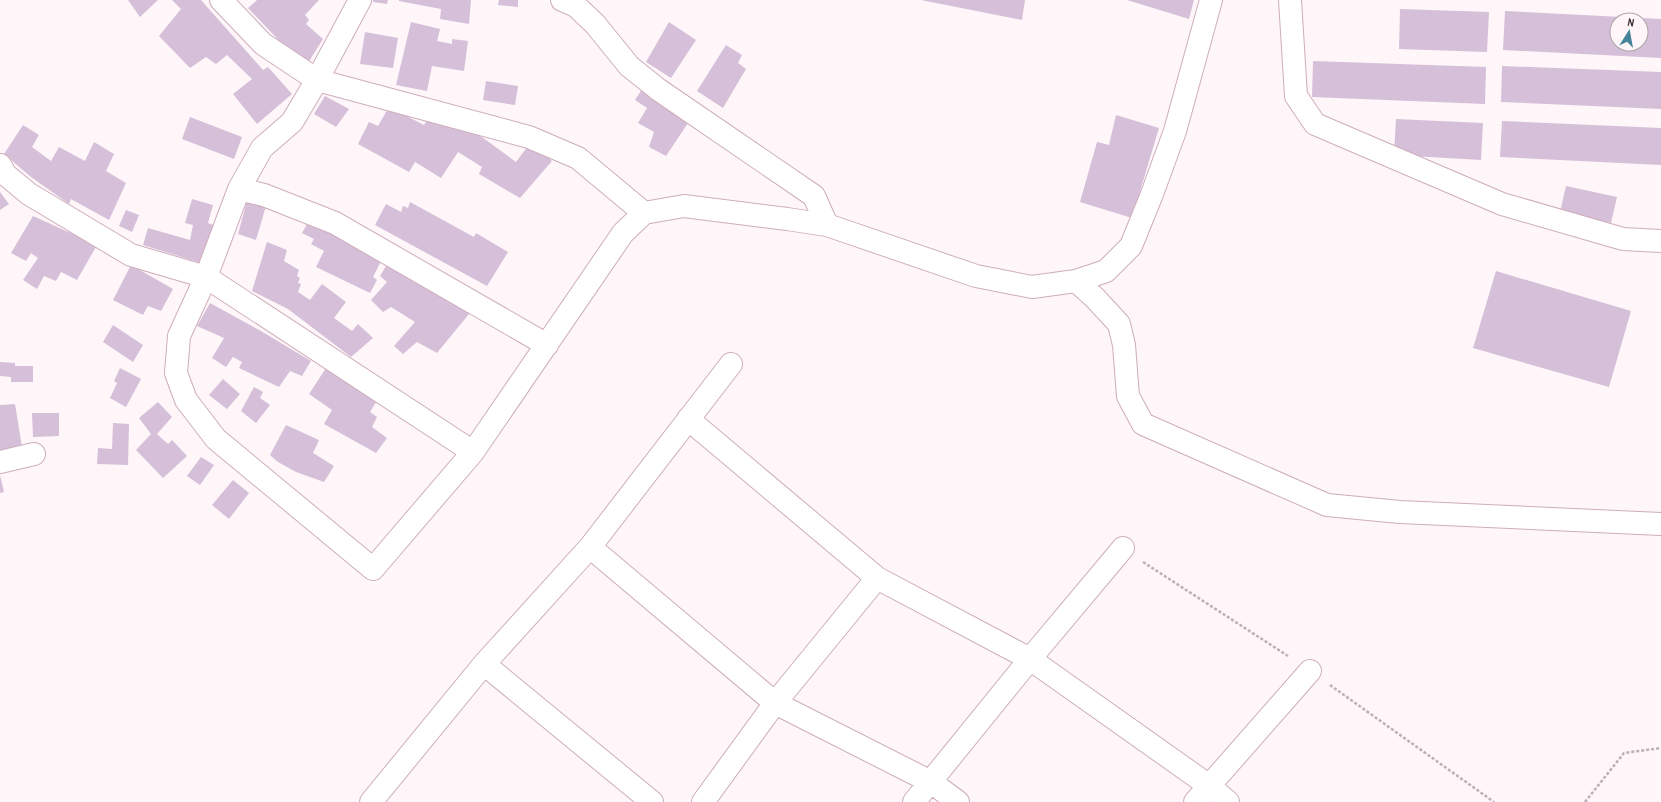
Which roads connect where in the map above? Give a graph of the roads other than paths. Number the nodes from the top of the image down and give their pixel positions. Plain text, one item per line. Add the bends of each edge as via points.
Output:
1 (222, 0) edge
2 (360, 0) edge
3 (562, 0) edge
4 (1211, 0) edge
5 (1290, 0) edge
6 (317, 80) junction
7 (0, 166) edge
8 (239, 189) junction
9 (644, 213) junction
10 (827, 225) junction
11 (1661, 241) edge
12 (206, 277) junction
13 (1076, 281) junction
14 (547, 345) junction
15 (731, 364) dead end
16 (688, 419) junction
17 (473, 452) junction
18 (34, 454) dead end
19 (0, 462) edge
20 (1661, 524) edge
21 (590, 547) junction
22 (1122, 548) dead end
23 (877, 578) junction
24 (1030, 659) junction
25 (484, 664) junction
26 (1310, 671) dead end
27 (776, 703) junction
28 (931, 782) junction
29 (1202, 794) edge
30 (377, 800) edge
31 (652, 802) edge
32 (703, 802) edge
33 (914, 802) edge
34 (958, 802) edge
35 (1228, 802) edge

1 - 6 street via 263,44
2 - 6 street
3 - 10 street via 581,10 629,66 659,90 814,196
4 - 13 street via 1175,131 1131,246 1106,271
5 - 11 street via 1296,96 1315,124 1502,204 1623,239
6 - 8 street via 292,122 262,148
6 - 9 street via 529,136 578,158
7 - 12 street via 6,175 29,194 131,255
8 - 12 street
8 - 14 street via 264,195 335,223
9 - 10 street via 684,206
9 - 14 street via 623,233
10 - 13 street via 976,276 1032,287
12 - 17 street
12 - 17 street via 179,336 176,373 186,400 216,438 373,569
13 - 20 street via 1119,324 1124,345 1128,396 1143,424 1327,505 1400,512
14 - 17 street
15 - 16 street
16 - 21 street
16 - 23 street
18 - 19 street
21 - 25 street
21 - 27 street
22 - 24 street
23 - 24 street
23 - 27 street
24 - 28 street
24 - 29 street
25 - 30 street
25 - 31 street
26 - 29 street
27 - 28 street
27 - 32 street
28 - 33 street
28 - 34 street
29 - 35 street

